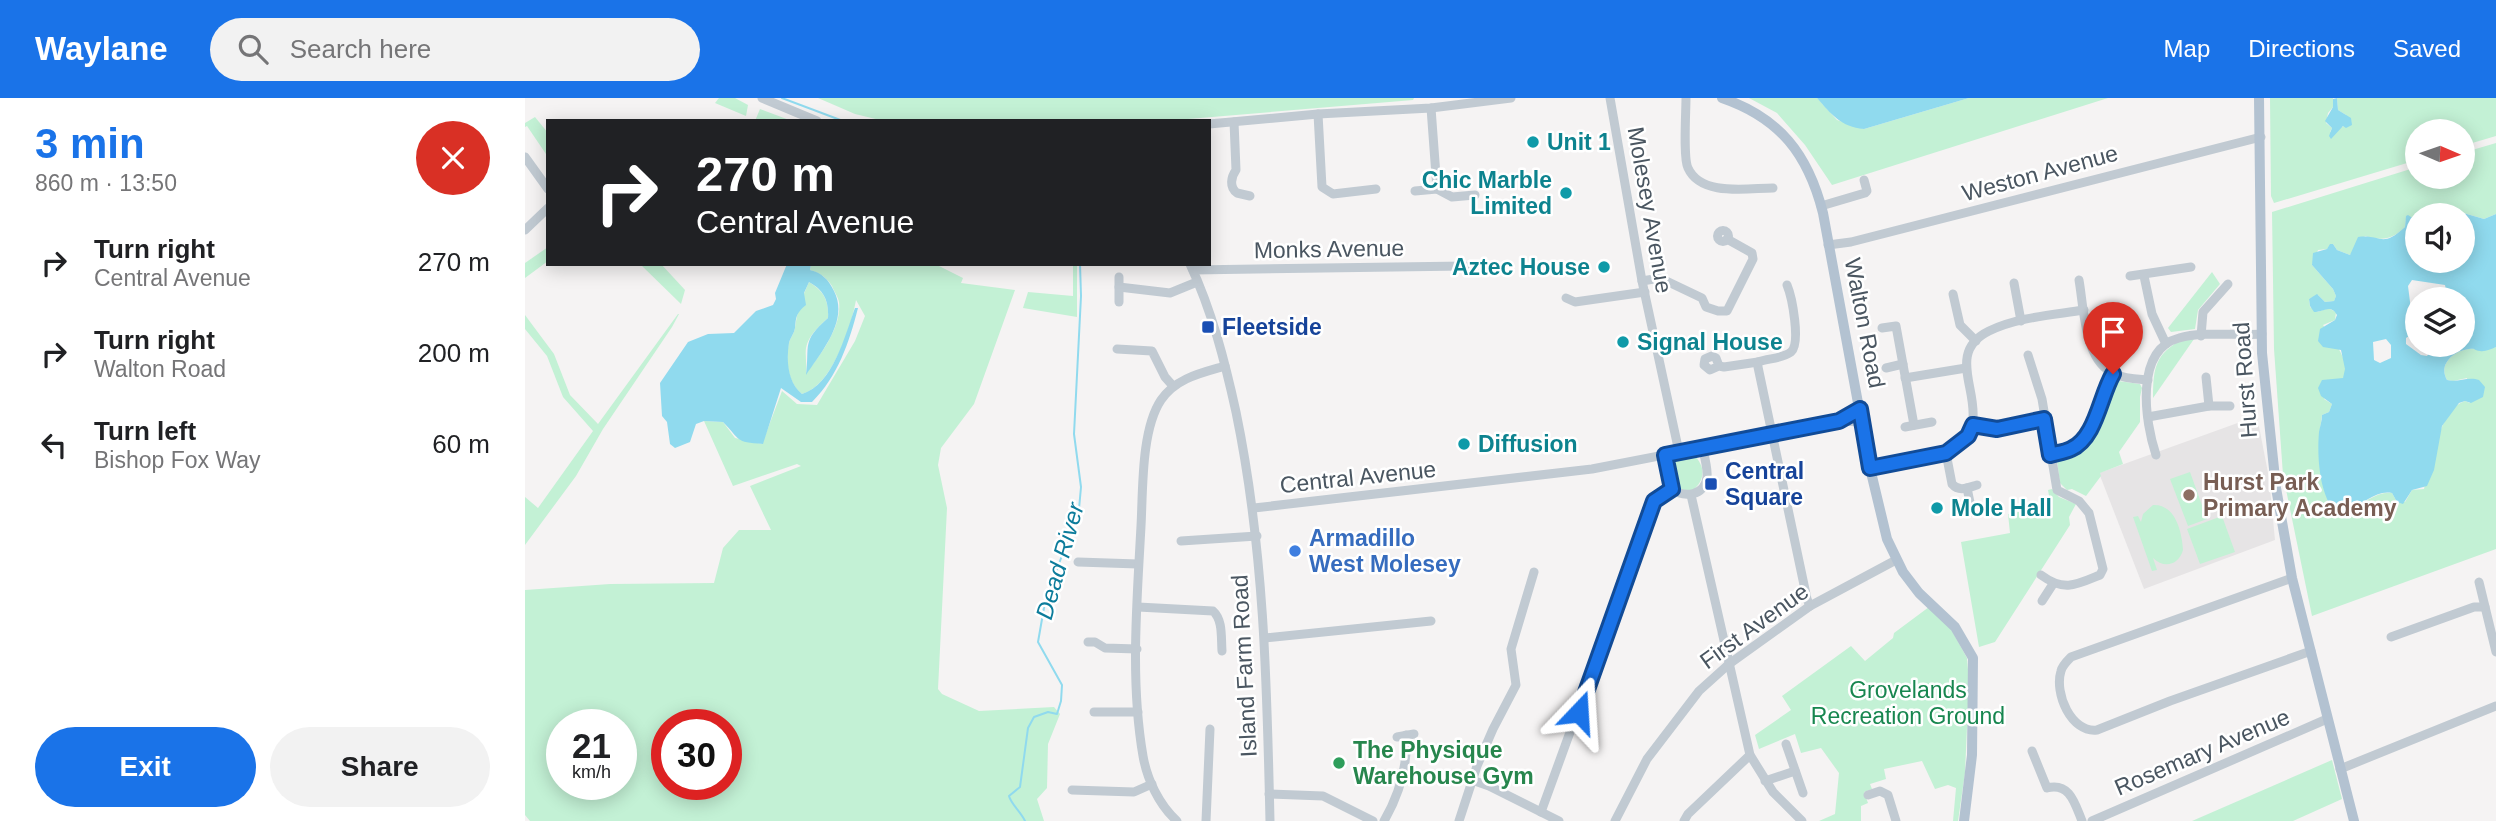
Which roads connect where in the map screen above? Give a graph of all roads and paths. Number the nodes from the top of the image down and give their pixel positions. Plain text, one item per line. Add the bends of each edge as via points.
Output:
1 (762, 98) edge
2 (1511, 98) edge
3 (1610, 98) edge
4 (1686, 98) edge
5 (1723, 98) edge
6 (2259, 98) edge
7 (1431, 108) junction
8 (1318, 114) junction
9 (812, 119) edge
10 (1234, 122) junction
11 (1211, 124) edge
12 (2261, 137) junction
13 (525, 157) edge
14 (1864, 180) dead end
15 (546, 186) edge
16 (1773, 188) dead end
17 (1376, 189) dead end
18 (1437, 189) junction
19 (1415, 191) dead end
20 (1475, 195) dead end
21 (1250, 196) dead end
22 (1821, 206) junction
23 (546, 210) edge
24 (525, 230) edge
25 (1727, 239) dead end
26 (1828, 245) junction
27 (1465, 266) dead end
28 (1192, 267) edge
29 (2191, 267) dead end
30 (2130, 276) dead end
31 (2144, 276) junction
32 (2079, 280) dead end
33 (1642, 281) junction
34 (1197, 282) junction
35 (2014, 283) dead end
36 (2228, 284) dead end
37 (1787, 285) dead end
38 (1645, 292) junction
39 (1953, 294) dead end
40 (1566, 298) dead end
41 (1119, 302) dead end
42 (2084, 310) junction
43 (2021, 321) junction
44 (1882, 328) dead end
45 (2262, 334) junction
46 (2201, 336) junction
47 (1976, 341) junction
48 (2166, 344) junction
49 (1117, 349) dead end
50 (2028, 355) dead end
51 (1758, 362) junction
52 (1903, 364) junction
53 (1226, 366) junction
54 (1719, 366) dead end
55 (1886, 368) dead end
56 (1966, 368) junction
57 (2113, 374) junction
58 (2206, 377) dead end
59 (1905, 378) junction
60 (2148, 380) junction
61 (1173, 386) junction
62 (2209, 406) junction
63 (2230, 406) dead end
64 (1860, 409) junction
65 (2148, 417) junction
66 (2044, 419) junction
67 (1839, 421) junction
68 (1863, 422) junction
69 (1932, 422) dead end
70 (1973, 425) junction
71 (1772, 436) junction
72 (1703, 448) junction
73 (1679, 452) junction
74 (1946, 453) junction
75 (1665, 455) junction
76 (2050, 455) junction
77 (2156, 455) dead end
78 (1870, 468) junction
79 (1672, 489) junction
80 (1691, 495) junction
81 (1254, 508) junction
82 (1972, 512) dead end
83 (1257, 536) junction
84 (1181, 541) dead end
85 (1896, 560) junction
86 (1078, 562) dead end
87 (1138, 564) junction
88 (1534, 572) dead end
89 (2041, 575) dead end
90 (2293, 578) junction
91 (2479, 582) dead end
92 (2053, 584) junction
93 (2042, 601) dead end
94 (1810, 606) junction
95 (1138, 607) junction
96 (2485, 607) junction
97 (1431, 621) dead end
98 (2391, 637) dead end
99 (1265, 638) junction
100 (1088, 642) dead end
101 (1137, 649) junction
102 (1222, 651) dead end
103 (2311, 651) junction
104 (2496, 652) edge
105 (1729, 664) junction
106 (2496, 706) edge
107 (1094, 712) dead end
108 (1138, 712) junction
109 (2327, 719) junction
110 (1210, 729) dead end
111 (1406, 735) dead end
112 (1786, 744) dead end
113 (2032, 751) dead end
114 (1750, 755) junction
115 (2340, 769) junction
116 (1795, 771) junction
117 (1472, 780) junction
118 (1765, 781) junction
119 (1152, 784) junction
120 (1072, 790) dead end
121 (1803, 793) dead end
122 (1269, 794) junction
123 (1868, 794) dead end
124 (1541, 812) junction
125 (1177, 821) edge
126 (1206, 821) edge
127 (1270, 821) edge
128 (1373, 821) edge
129 (1384, 821) edge
130 (1459, 821) edge
131 (1559, 821) edge
132 (1615, 821) edge
133 (1684, 821) edge
134 (1802, 821) edge
135 (1896, 821) edge
136 (1964, 821) edge
137 (2082, 821) edge
138 (2092, 821) edge
139 (2354, 821) edge

1 - 9 street
2 - 7 street
3 - 33 street, Molesey Avenue
4 - 16 street via 1687,164 1695,177 1711,187
5 - 22 main road, Walton Road via 1761,116 1789,139 1813,179
6 - 12 main road, Hurst Road
7 - 8 street
7 - 18 street
8 - 10 street
8 - 17 street via 1322,187 1333,194
10 - 11 street
10 - 21 street via 1236,170 1232,185 1237,193
12 - 26 street, Weston Avenue
12 - 45 main road, Hurst Road
13 - 15 street
14 - 22 street via 1865,193
18 - 19 street
18 - 20 street via 1452,197
22 - 26 main road, Walton Road
23 - 24 street
25 - 33 street via 1752,253 1753,259 1727,310 1706,307 1703,298 1660,278
26 - 64 main road, Walton Road
27 - 28 street, Monks Avenue
28 - 34 street, Island Farm Road
29 - 31 street
30 - 31 street
31 - 48 street via 2152,314
32 - 42 street
33 - 38 street, Molesey Avenue
34 - 41 street via 1170,293 1119,282
34 - 53 street, Island Farm Road
35 - 43 street
36 - 46 street via 2203,312
37 - 51 street via 1794,349
38 - 40 street via 1575,302
38 - 73 street, Molesey Avenue
39 - 47 street via 1960,325
42 - 43 street
42 - 57 street via 2093,352
43 - 47 street
44 - 52 street via 1896,326
45 - 46 street
45 - 90 main road, Hurst Road via 2276,488
46 - 48 street
47 - 56 street
48 - 60 street via 2155,356
49 - 61 street via 1153,351
50 - 66 street
51 - 54 street
51 - 71 street
52 - 55 street
52 - 59 street
53 - 61 street
53 - 81 street, Island Farm Road
56 - 59 street
56 - 70 street
57 - 60 street
57 - 76 street via 2087,437 2071,449
58 - 62 street
59 - 69 street via 1909,426
60 - 65 street
61 - 87 street via 1160,402 1149,438
62 - 63 street
62 - 65 street
64 - 67 street, Central Avenue
64 - 68 main road, Walton Road
65 - 77 street
66 - 70 street via 1997,429
66 - 76 street
67 - 68 street, Central Avenue
67 - 71 street, Central Avenue
68 - 78 main road, Walton Road
70 - 74 street via 1968,436
71 - 72 street, Central Avenue
71 - 94 street
72 - 73 street, Central Avenue
72 - 80 street via 1707,478 1703,488
73 - 75 street, Central Avenue
74 - 78 street
74 - 82 street via 1952,484 1959,489 1972,487
75 - 79 street
75 - 81 street, Central Avenue via 1592,469
76 - 92 street via 2057,490 2079,500 2089,513 2103,569 2100,575 2071,586
78 - 85 main road, Walton Road via 1883,528
79 - 80 street
79 - 124 street via 1654,501
80 - 105 street
81 - 83 street, Island Farm Road
83 - 84 street
83 - 99 street, Island Farm Road
85 - 94 street, First Avenue
85 - 136 main road, Walton Road via 1919,593 1961,635 1973,659 1972,755
86 - 87 street
87 - 95 street
88 - 117 street via 1511,649 1516,685
89 - 92 street
90 - 103 main road, Hurst Road
90 - 103 street via 2071,657 2061,670 2061,695 2080,727 2097,730
91 - 96 street
92 - 93 street
94 - 105 street, First Avenue
95 - 101 street
95 - 102 street via 1213,611 1220,623
96 - 98 street
96 - 104 street
97 - 99 street
99 - 122 street, Island Farm Road
100 - 101 street via 1105,648
101 - 108 street
103 - 109 main road, Hurst Road
105 - 114 street
105 - 132 street, First Avenue via 1699,691 1647,759
106 - 115 street
107 - 108 street
108 - 119 street via 1143,758
109 - 115 main road, Hurst Road
109 - 138 street, Rosemary Avenue
110 - 126 street
111 - 129 street via 1398,791
112 - 116 street
113 - 137 street via 2047,788 2070,792
114 - 118 street
114 - 133 street
115 - 139 main road, Hurst Road
116 - 118 street
116 - 121 street
117 - 124 street
117 - 130 street
118 - 134 street
119 - 120 street via 1134,792
119 - 125 street
122 - 127 street, Island Farm Road
122 - 128 street via 1323,796
123 - 135 street via 1879,791 1888,796
124 - 131 street

